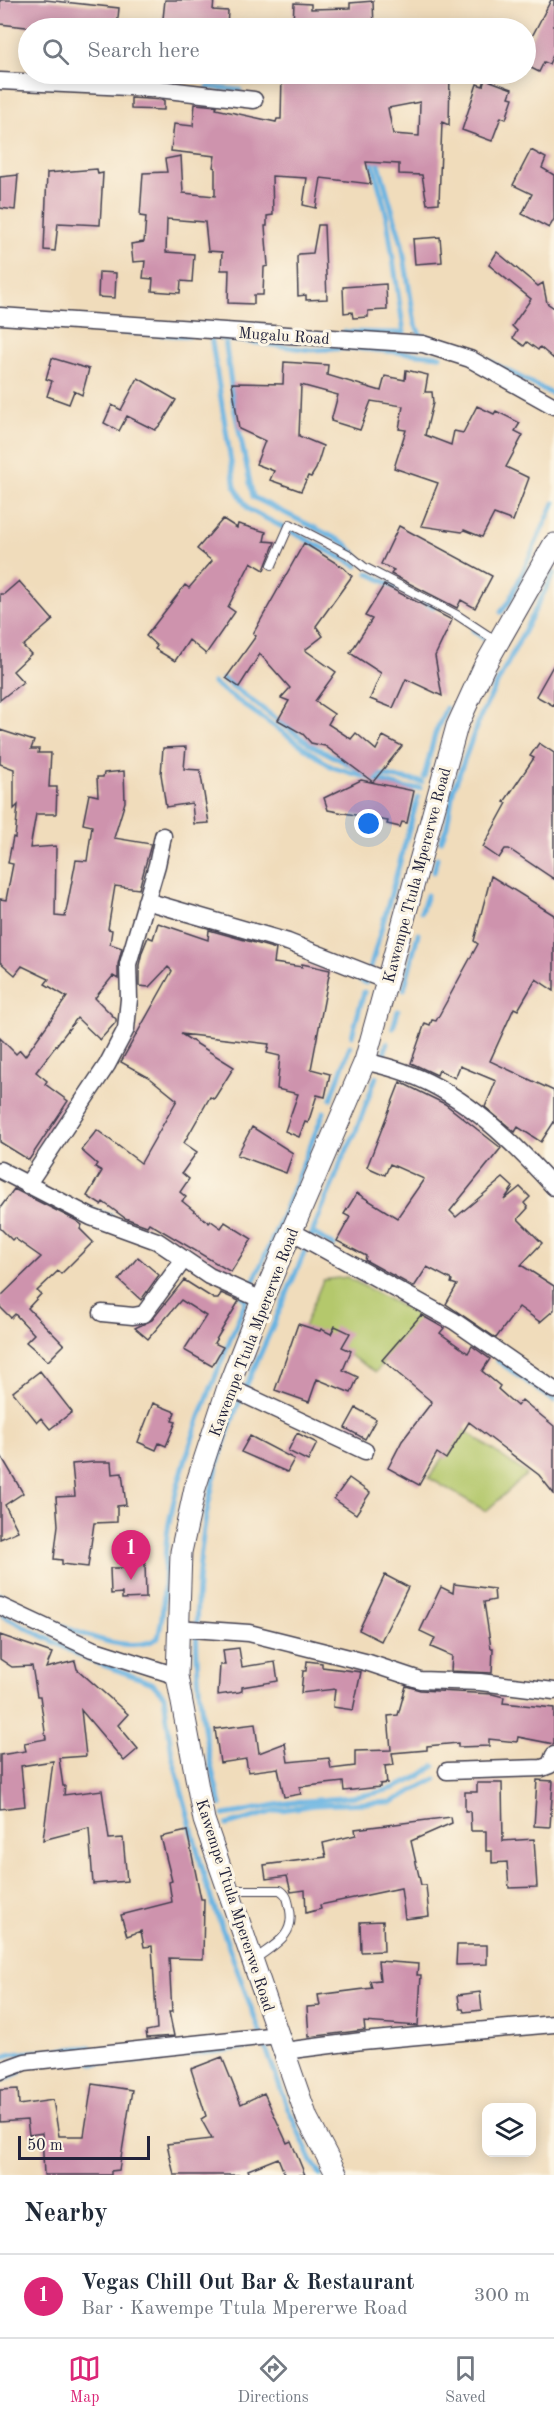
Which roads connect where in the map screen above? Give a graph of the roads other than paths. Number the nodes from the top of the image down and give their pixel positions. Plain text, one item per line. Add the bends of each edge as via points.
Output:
1 (0, 81) edge
2 (18, 82) edge
3 (64, 84) edge
4 (254, 100) dead end
5 (0, 316) edge
6 (554, 406) edge
7 (554, 544) edge
8 (272, 565) dead end
9 (499, 642) junction
10 (163, 836) dead end
11 (146, 901) junction
12 (387, 981) junction
13 (365, 1061) junction
14 (0, 1170) edge
15 (27, 1185) junction
16 (554, 1186) edge
17 (291, 1231) junction
18 (184, 1259) junction
19 (262, 1300) junction
20 (102, 1313) dead end
21 (228, 1387) junction
22 (554, 1390) edge
23 (365, 1451) dead end
24 (0, 1606) edge
25 (177, 1628) junction
26 (177, 1676) junction
27 (554, 1691) edge
28 (554, 1755) edge
29 (447, 1771) dead end
30 (228, 1890) junction
31 (253, 1961) junction
32 (554, 2024) edge
33 (281, 2043) junction
34 (0, 2071) edge
35 (337, 2175) edge

1 - 2 street
3 - 4 street via 150,88
5 - 6 street, Mugalu Road via 423,344 470,359
7 - 9 street, Kawempe Ttula Mpererwe Road
8 - 9 lane via 290,524
9 - 12 street, Kawempe Ttula Mpererwe Road via 457,726
10 - 11 street
11 - 12 street via 288,942
11 - 15 street via 128,964 126,1029
12 - 13 street, Kawempe Ttula Mpererwe Road
13 - 16 street via 408,1073 461,1102 507,1138
13 - 17 street, Kawempe Ttula Mpererwe Road
14 - 15 street
15 - 18 street via 91,1217 157,1241
17 - 19 street, Kawempe Ttula Mpererwe Road
17 - 22 street via 454,1321
18 - 19 street via 209,1276
18 - 20 street via 144,1314 133,1317
19 - 21 street, Kawempe Ttula Mpererwe Road
21 - 23 street
21 - 25 street, Kawempe Ttula Mpererwe Road via 195,1488 183,1542
24 - 26 street via 92,1649
25 - 26 street, Kawempe Ttula Mpererwe Road
25 - 27 street via 249,1633 420,1680
26 - 30 street, Kawempe Ttula Mpererwe Road via 204,1820
28 - 29 street via 550,1765 542,1768
30 - 31 street, Kawempe Ttula Mpererwe Road
30 - 31 lane via 280,1890 287,1896 290,1932
31 - 33 street, Kawempe Ttula Mpererwe Road
32 - 33 street via 362,2041
33 - 34 street via 25,2062
33 - 35 street, Kawempe Ttula Mpererwe Road via 307,2118

